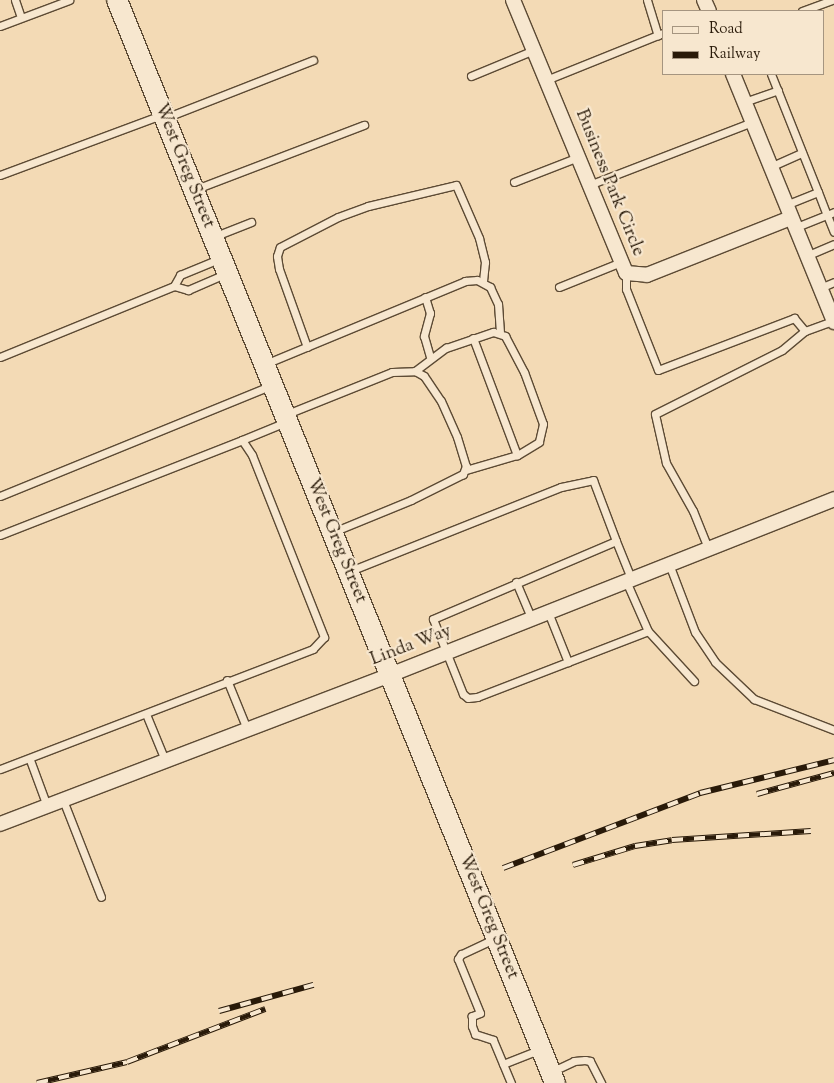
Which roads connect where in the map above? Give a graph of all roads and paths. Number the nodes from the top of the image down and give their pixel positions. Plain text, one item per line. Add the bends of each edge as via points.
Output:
1 (15, 0) edge
2 (69, 0) edge
3 (117, 0) edge
4 (513, 0) edge
5 (647, 0) edge
6 (832, 0) edge
7 (805, 10) edge
8 (21, 17) junction
9 (0, 26) edge
10 (660, 34) edge
11 (534, 50) junction
12 (312, 60) dead end
13 (733, 75) edge
14 (771, 75) edge
15 (471, 76) dead end
16 (546, 80) junction
17 (778, 90) junction
18 (744, 102) junction
19 (164, 116) junction
20 (752, 122) junction
21 (364, 125) dead end
22 (802, 153) junction
23 (578, 157) junction
24 (770, 167) junction
25 (0, 175) edge
26 (514, 182) dead end
27 (589, 185) junction
28 (194, 190) junction
29 (818, 192) junction
30 (831, 213) edge
31 (790, 217) junction
32 (250, 222) dead end
33 (834, 232) edge
34 (213, 237) junction
35 (834, 244) edge
36 (806, 256) junction
37 (225, 266) junction
38 (623, 268) junction
39 (483, 282) junction
40 (834, 282) edge
41 (174, 286) junction
42 (559, 287) dead end
43 (820, 288) junction
44 (425, 297) junction
45 (834, 322) edge
46 (805, 331) junction
47 (500, 332) junction
48 (473, 338) junction
49 (306, 347) junction
50 (0, 357) edge
51 (430, 357) junction
52 (265, 364) junction
53 (415, 371) junction
54 (273, 385) junction
55 (286, 418) junction
56 (242, 440) junction
57 (517, 455) junction
58 (466, 470) junction
59 (0, 496) edge
60 (834, 499) edge
61 (333, 532) junction
62 (0, 535) edge
63 (616, 541) junction
64 (708, 548) junction
65 (669, 563) junction
66 (348, 571) junction
67 (629, 579) junction
68 (516, 582) junction
69 (548, 612) junction
70 (531, 618) junction
71 (648, 631) junction
72 (446, 652) junction
73 (568, 662) junction
74 (390, 675) junction
75 (227, 680) junction
76 (694, 681) dead end
77 (146, 714) junction
78 (247, 729) junction
79 (834, 730) edge
80 (30, 760) junction
81 (165, 760) junction
82 (0, 769) edge
83 (63, 800) junction
84 (47, 806) junction
85 (0, 824) edge
86 (101, 898) dead end
87 (496, 938) junction
88 (541, 1049) junction
89 (503, 1064) junction
90 (553, 1078) edge
91 (511, 1083) edge
92 (601, 1083) edge

1 - 8 lane
2 - 8 lane
3 - 19 main road, West Greg Street
4 - 11 street, Business Park Circle
5 - 10 lane
6 - 7 lane
8 - 9 lane
10 - 16 lane
11 - 15 lane
11 - 16 street, Business Park Circle
12 - 19 lane
13 - 18 street
14 - 17 lane
16 - 23 street, Business Park Circle
17 - 18 lane
17 - 22 lane
18 - 20 street
19 - 25 lane
19 - 28 main road, West Greg Street
20 - 24 street
20 - 27 lane
21 - 28 lane
22 - 24 lane
22 - 29 lane
23 - 26 lane
23 - 27 street, Business Park Circle
24 - 31 street
27 - 38 street, Business Park Circle
28 - 34 main road, West Greg Street
29 - 30 lane
29 - 31 lane
30 - 31 lane
30 - 33 lane
31 - 36 street
31 - 38 street, Business Park Circle via 647,275
32 - 34 lane
34 - 37 main road, West Greg Street
35 - 36 lane
36 - 43 street
37 - 41 lane via 180,275
37 - 41 lane via 188,290
37 - 52 main road, West Greg Street
38 - 42 lane
38 - 46 lane via 626,289 658,370 794,318
39 - 44 lane via 465,281
39 - 47 lane via 498,304
39 - 49 lane via 485,262 479,238 456,185 368,206 338,217 280,247 277,256 282,280
40 - 43 lane
41 - 50 lane
43 - 45 street
44 - 49 lane
44 - 51 lane via 430,313 424,336
45 - 46 lane
46 - 64 lane via 782,350 655,414 666,463 693,511
47 - 48 lane
47 - 57 lane via 524,372 543,424 539,442
48 - 51 lane
48 - 57 lane
49 - 52 lane
51 - 53 lane
52 - 54 main road, West Greg Street
53 - 55 lane via 392,372
53 - 58 lane via 424,376 441,401 464,455
54 - 55 main road, West Greg Street
54 - 59 lane
55 - 56 lane
55 - 61 main road, West Greg Street
56 - 62 lane
56 - 75 lane via 252,455 324,636 313,649
57 - 58 lane
58 - 61 lane via 441,487
60 - 64 street, Linda Way
61 - 66 main road, West Greg Street
63 - 66 lane via 593,480 584,480
63 - 67 lane
63 - 68 lane
64 - 65 street, Linda Way
65 - 67 street, Linda Way
65 - 79 lane via 695,632 715,662 754,699
66 - 74 main road, West Greg Street
67 - 69 street, Linda Way
67 - 71 lane
68 - 70 lane
68 - 72 lane via 433,619
69 - 70 street, Linda Way
69 - 73 lane
70 - 72 street, Linda Way
71 - 73 lane
71 - 76 lane
72 - 73 lane via 463,694 468,698
72 - 74 street, Linda Way
74 - 78 street, Linda Way
74 - 87 main road, West Greg Street
75 - 77 lane
75 - 78 lane
77 - 80 lane
77 - 81 lane
78 - 81 street, Linda Way
80 - 82 lane
80 - 84 lane
81 - 83 street, Linda Way
83 - 84 street, Linda Way
83 - 86 lane
84 - 85 street, Linda Way
87 - 88 main road, West Greg Street
87 - 89 lane via 461,954 458,959 480,1013 472,1016 475,1034 493,1040
88 - 89 lane
88 - 90 main road, West Greg Street
89 - 91 lane
90 - 92 lane via 574,1061 585,1060 590,1061

